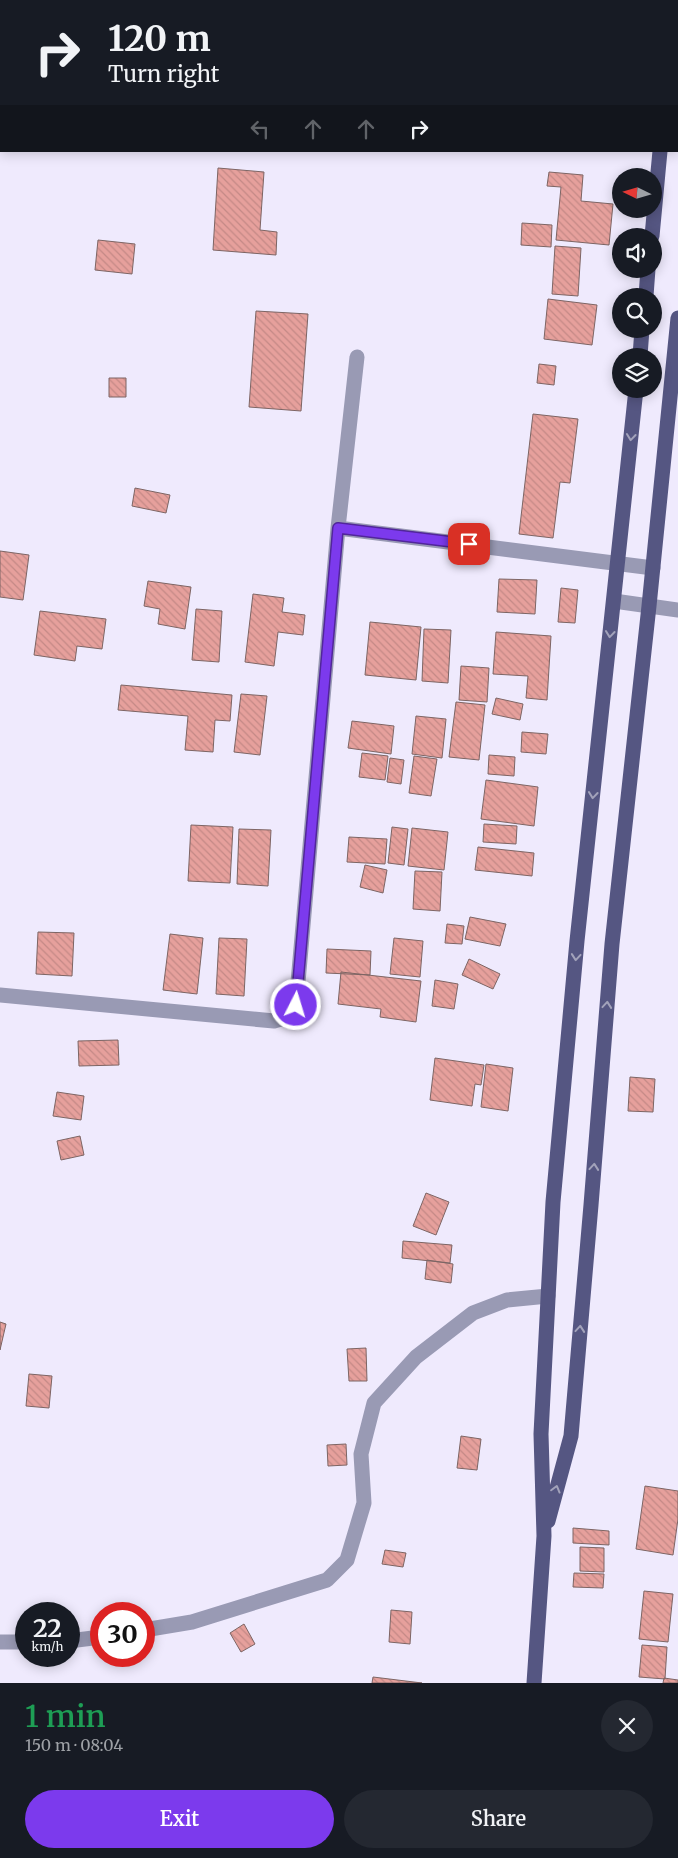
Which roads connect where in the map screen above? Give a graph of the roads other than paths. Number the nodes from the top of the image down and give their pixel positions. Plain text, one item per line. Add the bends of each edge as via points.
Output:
1 (660, 152) edge
2 (653, 228) edge
3 (678, 318) edge
4 (357, 357) dead end
5 (635, 398) edge
6 (338, 528) junction
7 (618, 563) junction
8 (653, 568) junction
9 (614, 602) junction
10 (649, 606) junction
11 (678, 610) edge
12 (0, 995) edge
13 (548, 1296) junction
14 (544, 1536) junction
15 (155, 1628) edge
16 (0, 1642) edge
17 (15, 1642) edge
18 (534, 1683) edge

1 - 2 main road
3 - 8 main road
4 - 6 street
5 -> 7 main road
6 - 7 street
6 - 12 street via 296,1005 288,1017 274,1020
7 - 8 street
7 - 9 main road
8 - 10 main road
9 - 10 street
9 -> 13 main road via 576,951 553,1202
10 - 11 street
14 -> 10 main road via 570,1436 612,944
13 - 14 main road via 541,1434
13 - 15 street via 507,1300 473,1313 416,1357 374,1404 361,1454 364,1503 346,1560 328,1580 192,1622
14 - 18 main road
16 - 17 street

